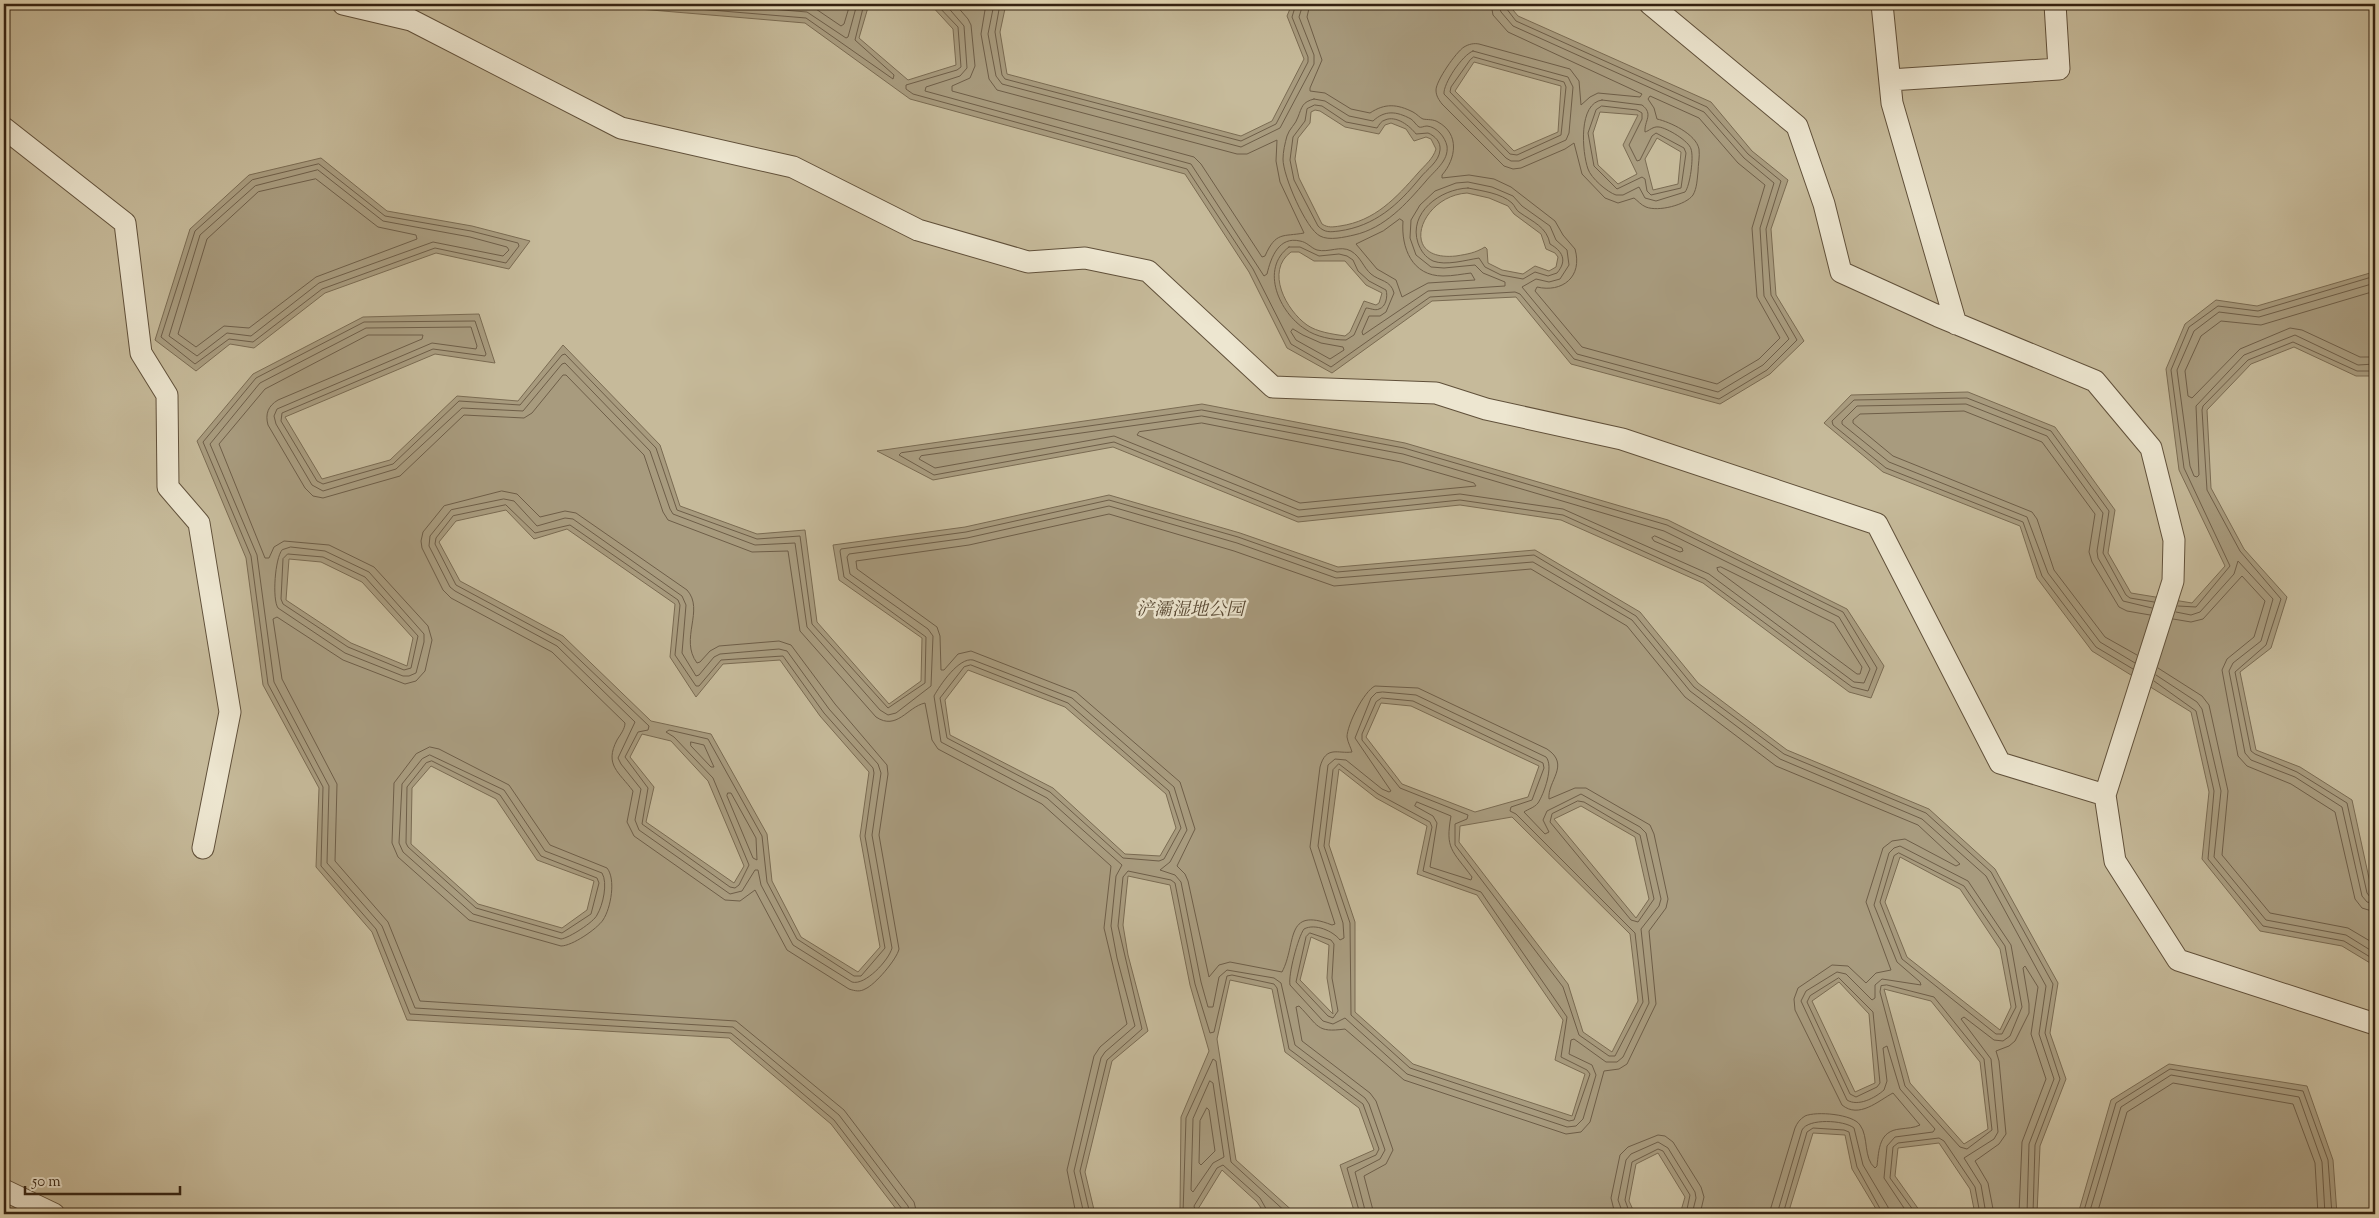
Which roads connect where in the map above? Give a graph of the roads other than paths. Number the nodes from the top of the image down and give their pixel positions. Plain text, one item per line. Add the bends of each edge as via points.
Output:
1 (343, 4) edge
2 (1650, 4) edge
3 (1882, 4) edge
4 (2055, 4) edge
5 (1890, 80) junction
6 (4, 128) edge
7 (1956, 324) junction
8 (2105, 796) junction
9 (203, 848) dead end
10 (2375, 1024) edge
11 (4, 1190) edge
12 (54, 1214) edge

1 - 8 lane via 410,20 621,128 793,166 918,230 1028,262 1085,258 1148,271 1273,387 1436,393 1486,409 1622,439 1877,524 2000,763
2 - 7 lane via 1797,126 1824,204 1840,272
3 - 5 lane
4 - 5 lane via 2059,69
5 - 7 lane via 1892,103
6 - 9 lane via 125,223 142,353 167,395 168,487 199,523 230,712
7 - 8 lane via 2095,381 2151,448 2174,540 2173,581
8 - 10 lane via 2114,860 2178,960
11 - 12 lane

